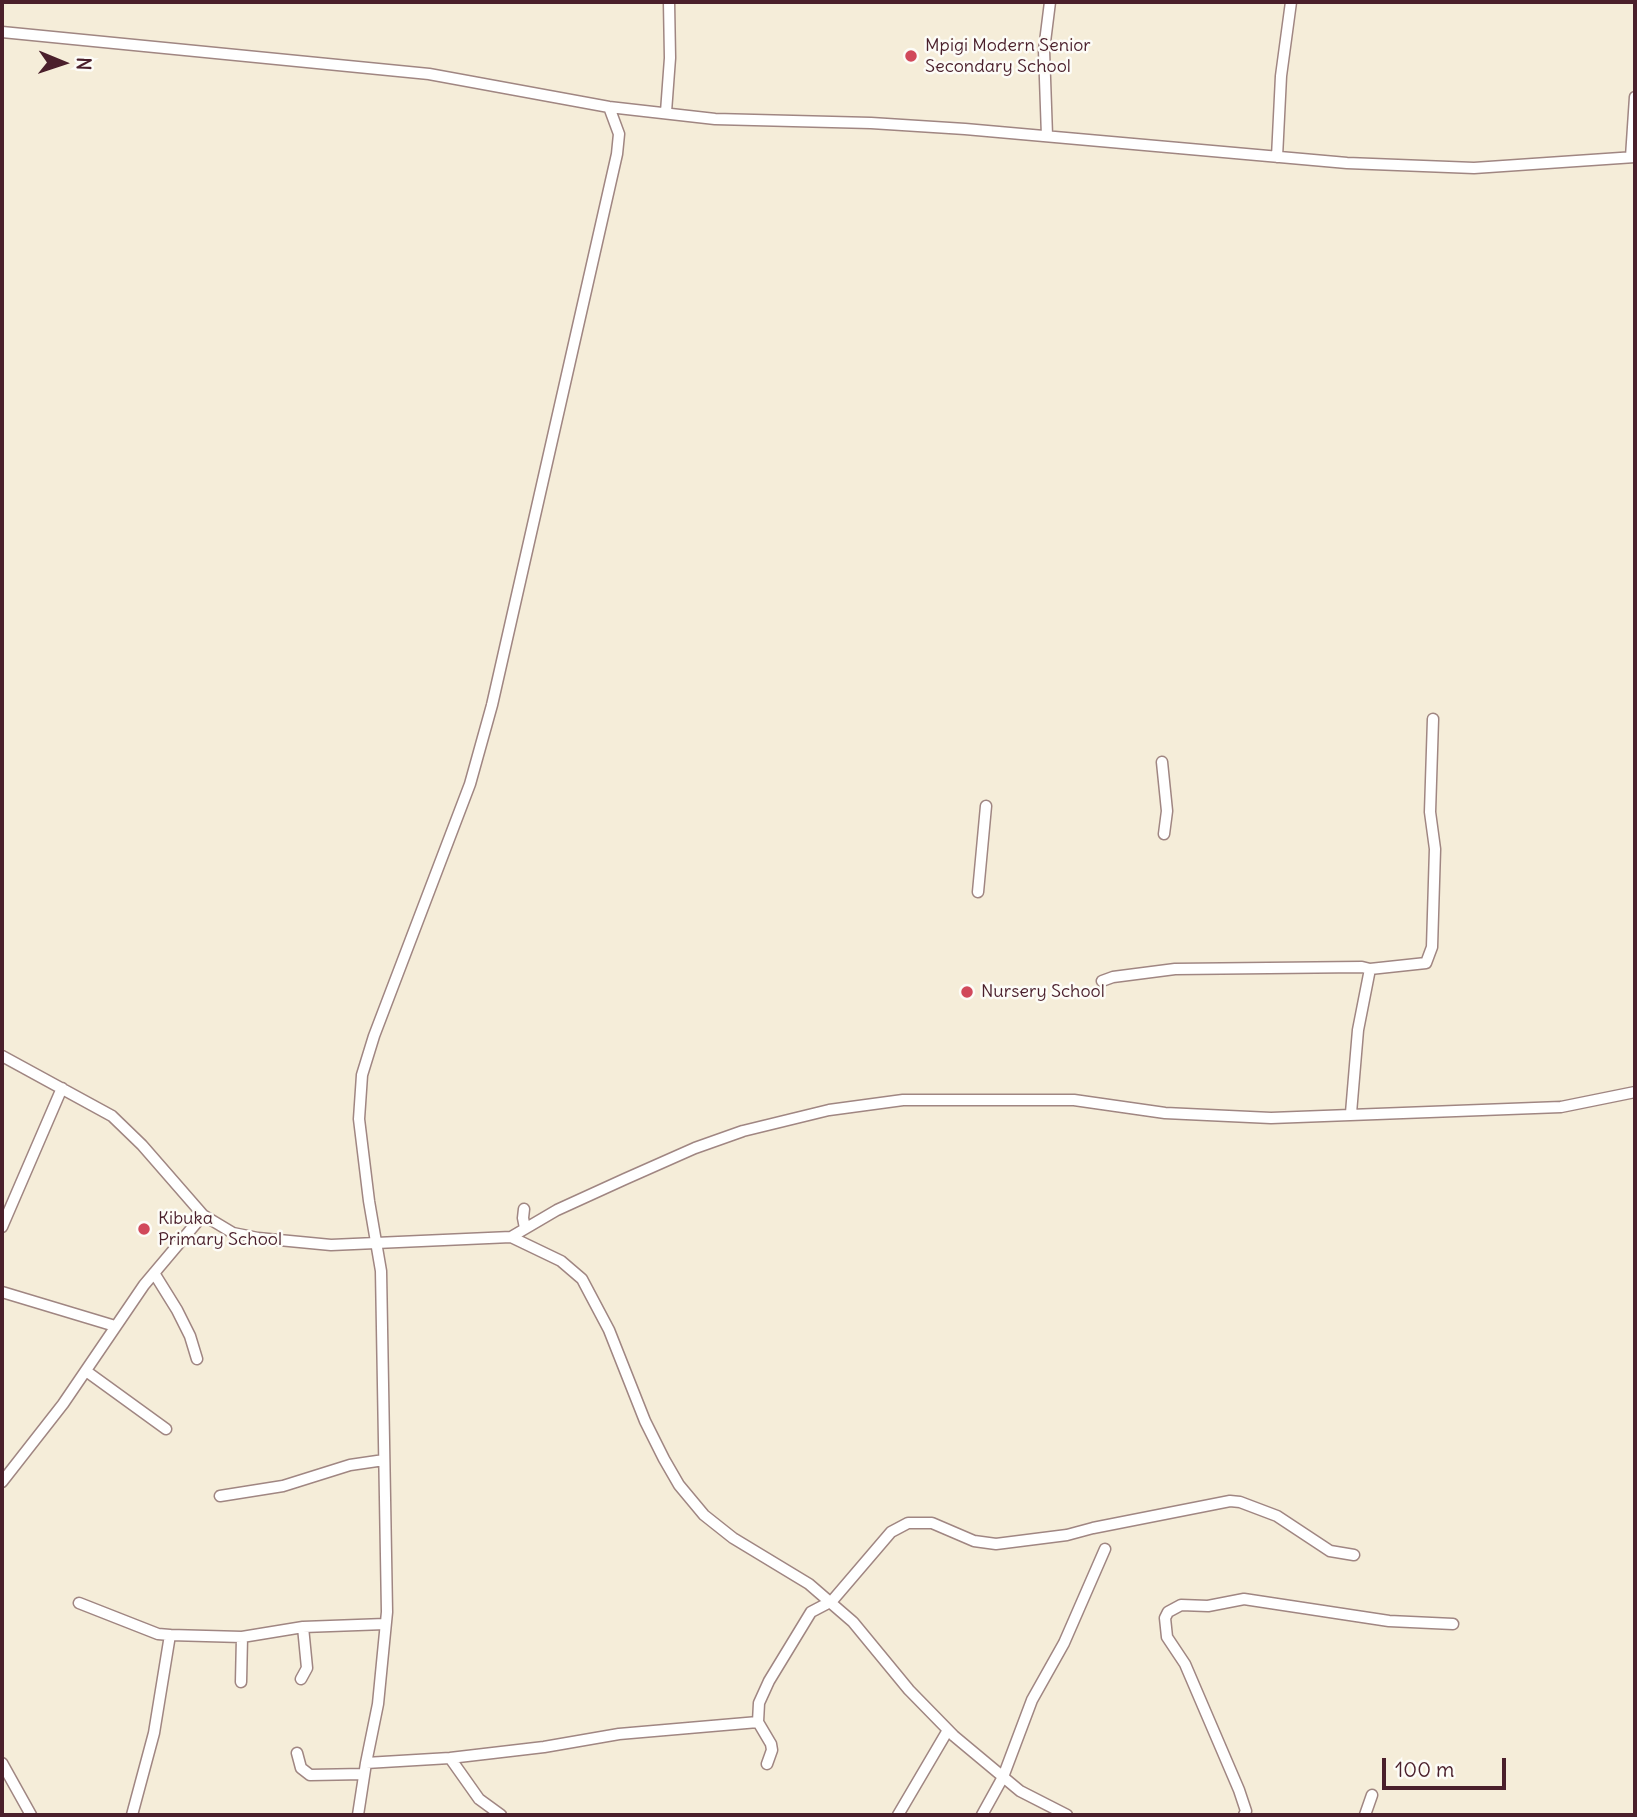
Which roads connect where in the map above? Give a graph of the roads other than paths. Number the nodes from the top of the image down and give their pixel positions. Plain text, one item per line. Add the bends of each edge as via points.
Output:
1 (669, 2) edge
2 (1050, 2) edge
3 (1291, 2) edge
4 (2, 32) edge
5 (1635, 97) edge
6 (610, 107) junction
7 (666, 112) junction
8 (1047, 136) junction
9 (1277, 157) junction
10 (1633, 157) edge
11 (1433, 719) dead end
12 (1162, 762) dead end
13 (986, 806) dead end
14 (1164, 834) dead end
15 (978, 892) dead end
16 (1370, 969) junction
17 (1102, 981) dead end
18 (2, 1056) edge
19 (62, 1088) junction
20 (1635, 1092) edge
21 (1351, 1113) junction
22 (524, 1209) dead end
23 (203, 1215) junction
24 (2, 1227) edge
25 (525, 1228) junction
26 (512, 1237) junction
27 (376, 1243) junction
28 (154, 1273) junction
29 (2, 1292) edge
30 (115, 1326) junction
31 (197, 1359) dead end
32 (86, 1371) junction
33 (166, 1429) dead end
34 (384, 1460) junction
35 (2, 1482) edge
36 (220, 1496) dead end
37 (1105, 1549) dead end
38 (1354, 1555) dead end
39 (79, 1602) dead end
40 (829, 1602) junction
41 (385, 1624) junction
42 (1453, 1624) dead end
43 (303, 1627) junction
44 (170, 1635) junction
45 (242, 1637) junction
46 (300, 1679) dead end
47 (241, 1682) dead end
48 (758, 1722) junction
49 (948, 1730) junction
50 (297, 1753) dead end
51 (450, 1758) junction
52 (2, 1763) edge
53 (366, 1763) junction
54 (767, 1764) dead end
55 (364, 1774) junction
56 (1003, 1777) junction
57 (1372, 1795) dead end
58 (31, 1815) edge
59 (132, 1815) edge
60 (358, 1815) edge
61 (501, 1815) edge
62 (898, 1815) edge
63 (982, 1815) edge
64 (1067, 1815) edge
65 (1244, 1815) edge
66 (1364, 1815) edge

1 - 7 street
2 - 8 street via 1044,50
3 - 9 street
4 - 6 street via 429,74
5 - 10 street
6 - 7 street
6 - 27 street via 619,134 617,154 492,705 470,784 362,1075 359,1119
7 - 8 street
8 - 9 street
9 - 10 street via 1474,168
11 - 16 street via 1432,947 1426,963
12 - 14 street via 1167,811
13 - 15 street
16 - 17 street via 1175,969
16 - 21 street via 1358,1030
18 - 19 street
19 - 23 street via 112,1116
19 - 24 street
20 - 21 street via 1561,1107
21 - 25 street via 1271,1118 1165,1113 1074,1100 903,1100 829,1110 743,1131 671,1158
22 - 25 street
23 - 27 street via 233,1233 258,1238 331,1245
23 - 28 street
25 - 26 street
26 - 27 street
26 - 40 street via 561,1261 582,1279 609,1330 664,1460 704,1515 733,1538 796,1574
27 - 34 street via 381,1271
28 - 30 street
28 - 31 street via 177,1310
29 - 30 street
30 - 32 street
32 - 33 street
32 - 35 street
34 - 36 street via 349,1465 283,1486
34 - 41 street
37 - 56 street via 1064,1643 1032,1700
38 - 40 street via 1329,1551 1278,1516 1230,1501 1067,1535 996,1544 915,1521 891,1532
39 - 44 street
40 - 48 street via 810,1612 769,1681 759,1703
40 - 49 street via 853,1622
41 - 43 street
41 - 53 street via 378,1704
42 - 65 street via 1388,1621 1244,1599 1208,1606 1181,1605 1168,1612 1167,1637 1185,1664 1239,1790
43 - 45 street
43 - 46 street via 307,1668
44 - 45 street
44 - 59 street via 154,1733
45 - 47 street
48 - 51 street via 619,1734
48 - 54 street via 771,1744
49 - 56 street
49 - 62 street
50 - 55 street via 301,1768 310,1775
51 - 53 street
51 - 61 street via 479,1798
52 - 58 street
53 - 55 street
55 - 60 street
56 - 63 street
56 - 64 street
57 - 66 street

